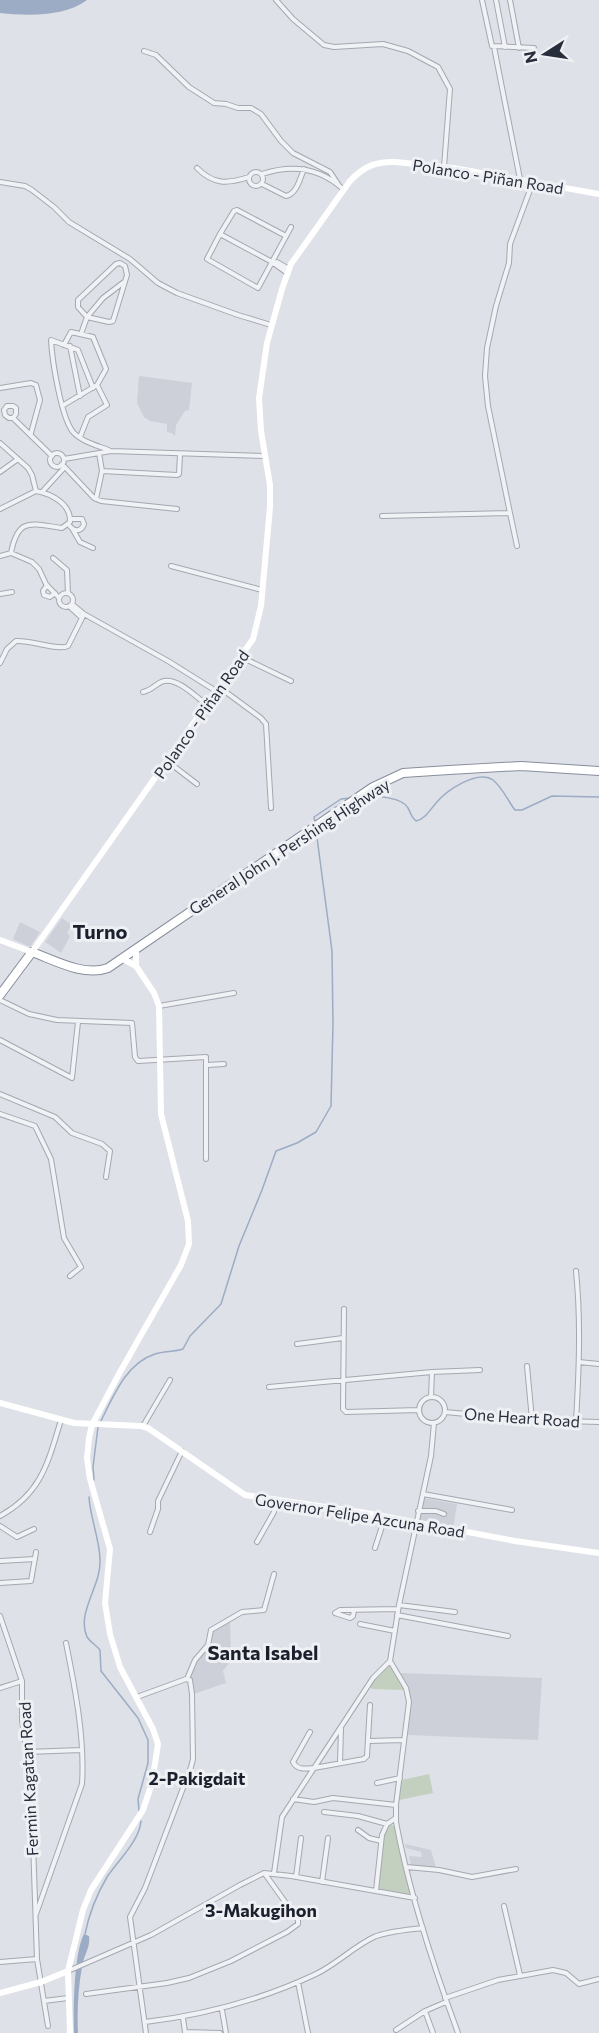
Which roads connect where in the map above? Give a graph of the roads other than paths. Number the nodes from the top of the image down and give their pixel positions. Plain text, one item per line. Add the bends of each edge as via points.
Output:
1 (276, 0) edge
2 (482, 0) edge
3 (496, 0) edge
4 (510, 0) edge
5 (494, 47) junction
6 (505, 47) junction
7 (519, 48) junction
8 (534, 48) dead end
9 (144, 51) dead end
10 (444, 166) junction
11 (197, 168) dead end
12 (304, 169) junction
13 (262, 174) junction
14 (249, 177) junction
15 (520, 180) junction
16 (0, 182) edge
17 (532, 182) junction
18 (262, 184) junction
19 (341, 187) junction
20 (599, 194) edge
21 (291, 227) dead end
22 (220, 234) junction
23 (286, 236) junction
24 (273, 263) junction
25 (288, 271) junction
26 (124, 282) junction
27 (87, 317) junction
28 (272, 325) junction
29 (81, 334) junction
30 (64, 345) junction
31 (70, 346) junction
32 (95, 386) junction
33 (0, 388) edge
34 (80, 396) junction
35 (62, 406) junction
36 (2, 408) edge
37 (13, 418) junction
38 (31, 434) junction
39 (80, 437) junction
40 (0, 443) edge
41 (111, 452) junction
42 (99, 453) junction
43 (180, 454) junction
44 (52, 456) junction
45 (265, 456) junction
46 (18, 459) junction
47 (64, 464) junction
48 (102, 471) junction
49 (0, 472) edge
50 (36, 491) junction
51 (42, 492) junction
52 (96, 499) junction
53 (1, 507) edge
54 (177, 509) dead end
55 (510, 513) junction
56 (382, 516) dead end
57 (70, 521) junction
58 (73, 530) junction
59 (517, 546) dead end
60 (93, 548) dead end
61 (11, 553) junction
62 (0, 556) edge
63 (53, 558) dead end
64 (171, 566) dead end
65 (47, 585) junction
66 (262, 590) junction
67 (12, 592) dead end
68 (55, 593) junction
69 (68, 593) junction
70 (0, 594) edge
71 (59, 598) junction
72 (71, 605) junction
73 (83, 616) junction
74 (241, 657) junction
75 (0, 663) edge
76 (291, 681) dead end
77 (218, 689) junction
78 (142, 692) dead end
79 (206, 704) junction
80 (167, 761) junction
81 (599, 771) edge
82 (197, 784) dead end
83 (271, 808) dead end
84 (0, 940) edge
85 (136, 949) junction
86 (32, 952) junction
87 (123, 959) junction
88 (136, 966) junction
89 (234, 993) dead end
90 (0, 995) edge
91 (0, 1000) edge
92 (159, 1006) junction
93 (78, 1022) junction
94 (0, 1040) edge
95 (160, 1060) junction
96 (224, 1064) dead end
97 (207, 1065) junction
98 (0, 1094) edge
99 (0, 1114) edge
100 (206, 1159) dead end
101 (106, 1177) dead end
102 (576, 1271) dead end
103 (70, 1276) dead end
104 (344, 1309) dead end
105 (343, 1338) junction
106 (297, 1344) dead end
107 (579, 1362) junction
108 (599, 1364) edge
109 (527, 1366) dead end
110 (480, 1370) dead end
111 (432, 1371) junction
112 (170, 1380) dead end
113 (343, 1382) junction
114 (269, 1387) dead end
115 (431, 1397) junction
116 (0, 1402) edge
117 (419, 1410) junction
118 (445, 1412) junction
119 (532, 1419) junction
120 (61, 1420) junction
121 (576, 1420) junction
122 (599, 1422) edge
123 (434, 1423) junction
124 (97, 1425) junction
125 (143, 1426) junction
126 (182, 1450) junction
127 (423, 1494) junction
128 (277, 1501) junction
129 (512, 1509) dead end
130 (418, 1511) junction
131 (444, 1514) dead end
132 (0, 1515) edge
133 (385, 1517) junction
134 (416, 1523) junction
135 (0, 1526) edge
136 (34, 1530) dead end
137 (150, 1532) dead end
138 (257, 1542) dead end
139 (375, 1548) dead end
140 (36, 1552) dead end
141 (599, 1553) edge
142 (35, 1560) junction
143 (0, 1561) edge
144 (274, 1574) dead end
145 (0, 1582) edge
146 (398, 1607) junction
147 (354, 1610) dead end
148 (455, 1612) dead end
149 (397, 1615) junction
150 (0, 1616) edge
151 (360, 1624) dead end
152 (395, 1631) junction
153 (508, 1636) dead end
154 (66, 1643) dead end
155 (390, 1661) junction
156 (187, 1679) junction
157 (22, 1681) junction
158 (0, 1688) edge
159 (137, 1697) junction
160 (370, 1705) dead end
161 (341, 1726) junction
162 (310, 1732) dead end
163 (405, 1740) junction
164 (369, 1741) junction
165 (81, 1750) junction
166 (27, 1752) junction
167 (340, 1763) junction
168 (314, 1768) junction
169 (400, 1778) junction
170 (377, 1783) dead end
171 (293, 1799) junction
172 (396, 1805) junction
173 (324, 1812) dead end
174 (396, 1818) junction
175 (387, 1824) junction
176 (358, 1830) dead end
177 (301, 1838) dead end
178 (328, 1838) dead end
179 (381, 1841) junction
180 (407, 1867) junction
181 (516, 1869) dead end
182 (274, 1873) junction
183 (264, 1874) junction
184 (296, 1877) junction
185 (322, 1882) junction
186 (376, 1891) junction
187 (415, 1898) junction
188 (504, 1906) dead end
189 (35, 1917) junction
190 (423, 1928) junction
191 (133, 1943) junction
192 (37, 1959) junction
193 (0, 1962) edge
194 (68, 1971) junction
195 (520, 1975) junction
196 (599, 1979) edge
197 (41, 1982) junction
198 (298, 1982) junction
199 (140, 1987) junction
200 (0, 1993) edge
201 (86, 1994) dead end
202 (68, 1998) junction
203 (446, 2000) junction
204 (44, 2001) junction
205 (222, 2010) junction
206 (425, 2011) junction
207 (183, 2018) junction
208 (145, 2022) junction
209 (48, 2026) dead end
210 (396, 2030) dead end
211 (185, 2032) edge
212 (70, 2033) edge
213 (146, 2033) edge
214 (223, 2033) edge
215 (308, 2033) edge
216 (433, 2033) edge
217 (458, 2033) edge

1 - 10 street via 324,45 383,44 408,51 438,68 450,89
2 - 5 street
3 - 6 street
4 - 7 street
5 - 6 street
5 - 15 street
6 - 7 street
7 - 8 street
9 - 19 street via 156,55 189,87 214,103 251,108 261,114 293,153 330,172
10 - 15 main road, Polanco - Piñan Road
10 - 19 main road, Polanco - Piñan Road via 377,163 362,169
11 - 14 street via 213,181
12 - 13 street
12 - 18 street via 290,195
12 - 19 street via 322,174
13 - 14 street via 256,171
13 - 18 street
14 - 18 street via 253,186
15 - 17 main road, Polanco - Piñan Road
16 - 28 street via 32,190 69,222 177,293
17 - 20 main road, Polanco - Piñan Road
17 - 55 street via 510,244 509,263 487,348 485,376
19 - 25 main road, Polanco - Piñan Road
21 - 23 street
22 - 23 street via 237,210
22 - 24 street
22 - 24 street via 207,259 256,288
23 - 24 street
24 - 25 street
25 - 28 main road, Polanco - Piñan Road
26 - 27 street
26 - 27 street via 113,321
26 - 27 street via 127,271 118,263 78,300 78,307
27 - 29 street
28 - 45 main road, Polanco - Piñan Road via 259,399
29 - 30 street via 69,333
29 - 32 street via 94,338 106,367
30 - 31 street
30 - 35 street via 51,340
31 - 32 street via 78,350
31 - 34 street
32 - 34 street
32 - 39 street via 107,405 88,417
33 - 38 street via 31,382 36,385 40,400
34 - 35 street
35 - 39 street via 67,421
36 - 37 street via 6,417
36 - 37 street via 15,407
37 - 38 street
38 - 44 street
39 - 41 street
40 - 46 street
41 - 42 street
41 - 43 street
42 - 47 street
42 - 48 street
43 - 45 street
43 - 48 street via 177,475
44 - 47 street via 60,454
44 - 47 street via 53,465
45 - 66 main road, Polanco - Piñan Road via 270,498
46 - 49 street
46 - 50 street via 32,475
47 - 51 street
47 - 52 street
48 - 52 street
50 - 51 street
50 - 53 street
51 - 57 street via 59,500 69,511
52 - 54 street
55 - 56 street
55 - 59 street
57 - 58 street
57 - 58 street via 78,518 84,522 81,529
57 - 61 street via 62,528 40,524 23,528 16,534
58 - 60 street via 80,543
61 - 62 street
61 - 65 street via 36,565
63 - 69 street via 67,570
64 - 66 street
65 - 68 street
65 - 68 street via 44,595 50,597
66 - 74 main road, Polanco - Piñan Road via 256,630
67 - 70 street
68 - 71 street
69 - 71 street
69 - 72 street via 73,597
71 - 72 street via 62,605
72 - 73 street
73 - 75 street via 68,646 16,641
73 - 77 street
74 - 76 street
74 - 77 main road, Polanco - Piñan Road
77 - 79 main road, Polanco - Piñan Road
77 - 83 street via 266,724
78 - 79 street via 172,681
79 - 80 main road, Polanco - Piñan Road
80 - 82 street
80 - 86 main road, Polanco - Piñan Road
81 - 85 highway, General John J. Pershing Highway via 521,766 404,773 393,777 373,786
84 - 86 main road, General John J. Pershing Highway
85 - 87 highway, General John J. Pershing Highway
85 - 88 main road
86 - 87 highway, General John J. Pershing Highway via 92,971
86 - 90 highway
87 - 88 main road
88 - 92 main road
89 - 92 street
91 - 93 street via 29,1014
92 - 95 main road
93 - 94 street via 72,1078
93 - 95 street via 132,1023 135,1059
95 - 97 street via 205,1057
95 - 124 main road via 162,1122 188,1221 189,1244 170,1286 120,1372
96 - 97 street
97 - 100 street
98 - 101 street via 55,1117 72,1133 106,1146 110,1151
99 - 103 street via 35,1126 50,1154 64,1238 81,1267
102 - 107 street
104 - 105 street
105 - 106 street
105 - 113 street
107 - 108 street
107 - 121 street
109 - 119 street
110 - 111 street
111 - 113 street
111 - 115 street
112 - 125 street
113 - 114 street
113 - 117 street via 346,1412
115 - 117 street
115 - 118 street via 441,1401
116 - 120 main road
117 - 123 street via 423,1420
118 - 119 street, One Heart Road
118 - 123 street
119 - 121 street, One Heart Road
120 - 124 main road
120 - 132 street via 40,1481
121 - 122 street, One Heart Road
123 - 127 street via 432,1456
124 - 125 main road
124 - 159 main road via 87,1451 93,1493 110,1549 107,1621 120,1667
125 - 126 main road, Governor Felipe Azcuna Road
126 - 128 main road, Governor Felipe Azcuna Road via 237,1492
126 - 137 street via 158,1501
127 - 129 street
127 - 130 street
128 - 133 main road, Governor Felipe Azcuna Road
128 - 138 street
130 - 131 street
130 - 134 street
133 - 134 main road, Governor Felipe Azcuna Road
133 - 139 street
134 - 141 main road, Governor Felipe Azcuna Road
134 - 146 street
135 - 136 street via 17,1537
140 - 142 street
142 - 143 street
142 - 145 street via 31,1581
144 - 156 street via 264,1610 242,1612 211,1630 208,1645 195,1660
146 - 147 street
146 - 148 street
146 - 149 street
149 - 152 street
149 - 153 street
150 - 157 street, Fermin Kagatan Road
151 - 152 street
152 - 155 street
154 - 165 street
155 - 161 street via 373,1678
155 - 163 street via 408,1698
156 - 159 street
156 - 191 street via 192,1694 193,1759 145,1888 131,1913
157 - 158 street
157 - 166 street, Fermin Kagatan Road
159 - 194 main road via 158,1744 152,1783 141,1815 87,1900
160 - 164 street
161 - 167 street
161 - 168 street
162 - 168 street via 293,1762 303,1769
163 - 164 street
163 - 169 street
164 - 167 street via 366,1758
165 - 166 street
165 - 189 street via 79,1797
166 - 189 street, Fermin Kagatan Road
167 - 168 street
168 - 171 street
169 - 170 street
169 - 172 street
171 - 172 street via 314,1802 333,1798
171 - 182 street via 279,1823
172 - 174 street
173 - 175 street
174 - 175 street
174 - 180 street
175 - 179 street
176 - 179 street
177 - 184 street
178 - 185 street
179 - 186 street
180 - 181 street via 472,1877
180 - 187 street
182 - 183 street
182 - 184 street
183 - 191 street
183 - 199 street via 298,1924 196,1976
184 - 185 street
185 - 186 street
186 - 187 street
187 - 190 street
188 - 195 street
189 - 192 street, Fermin Kagatan Road
190 - 198 street via 376,1936
190 - 203 street
191 - 194 street
191 - 199 street
192 - 193 street
192 - 197 street, Fermin Kagatan Road
194 - 197 main road
194 - 202 main road
195 - 196 street via 559,1970 579,1984
195 - 203 street
197 - 200 main road
197 - 204 street, Fermin Kagatan Road
198 - 205 street
198 - 215 street
199 - 201 street
199 - 208 street
202 - 204 street
202 - 212 main road
203 - 206 street
203 - 217 street
204 - 209 street, Fermin Kagatan Road
205 - 207 street
205 - 214 street
206 - 210 street
206 - 216 street
207 - 208 street
207 - 211 street
208 - 213 street
211 - 214 street

